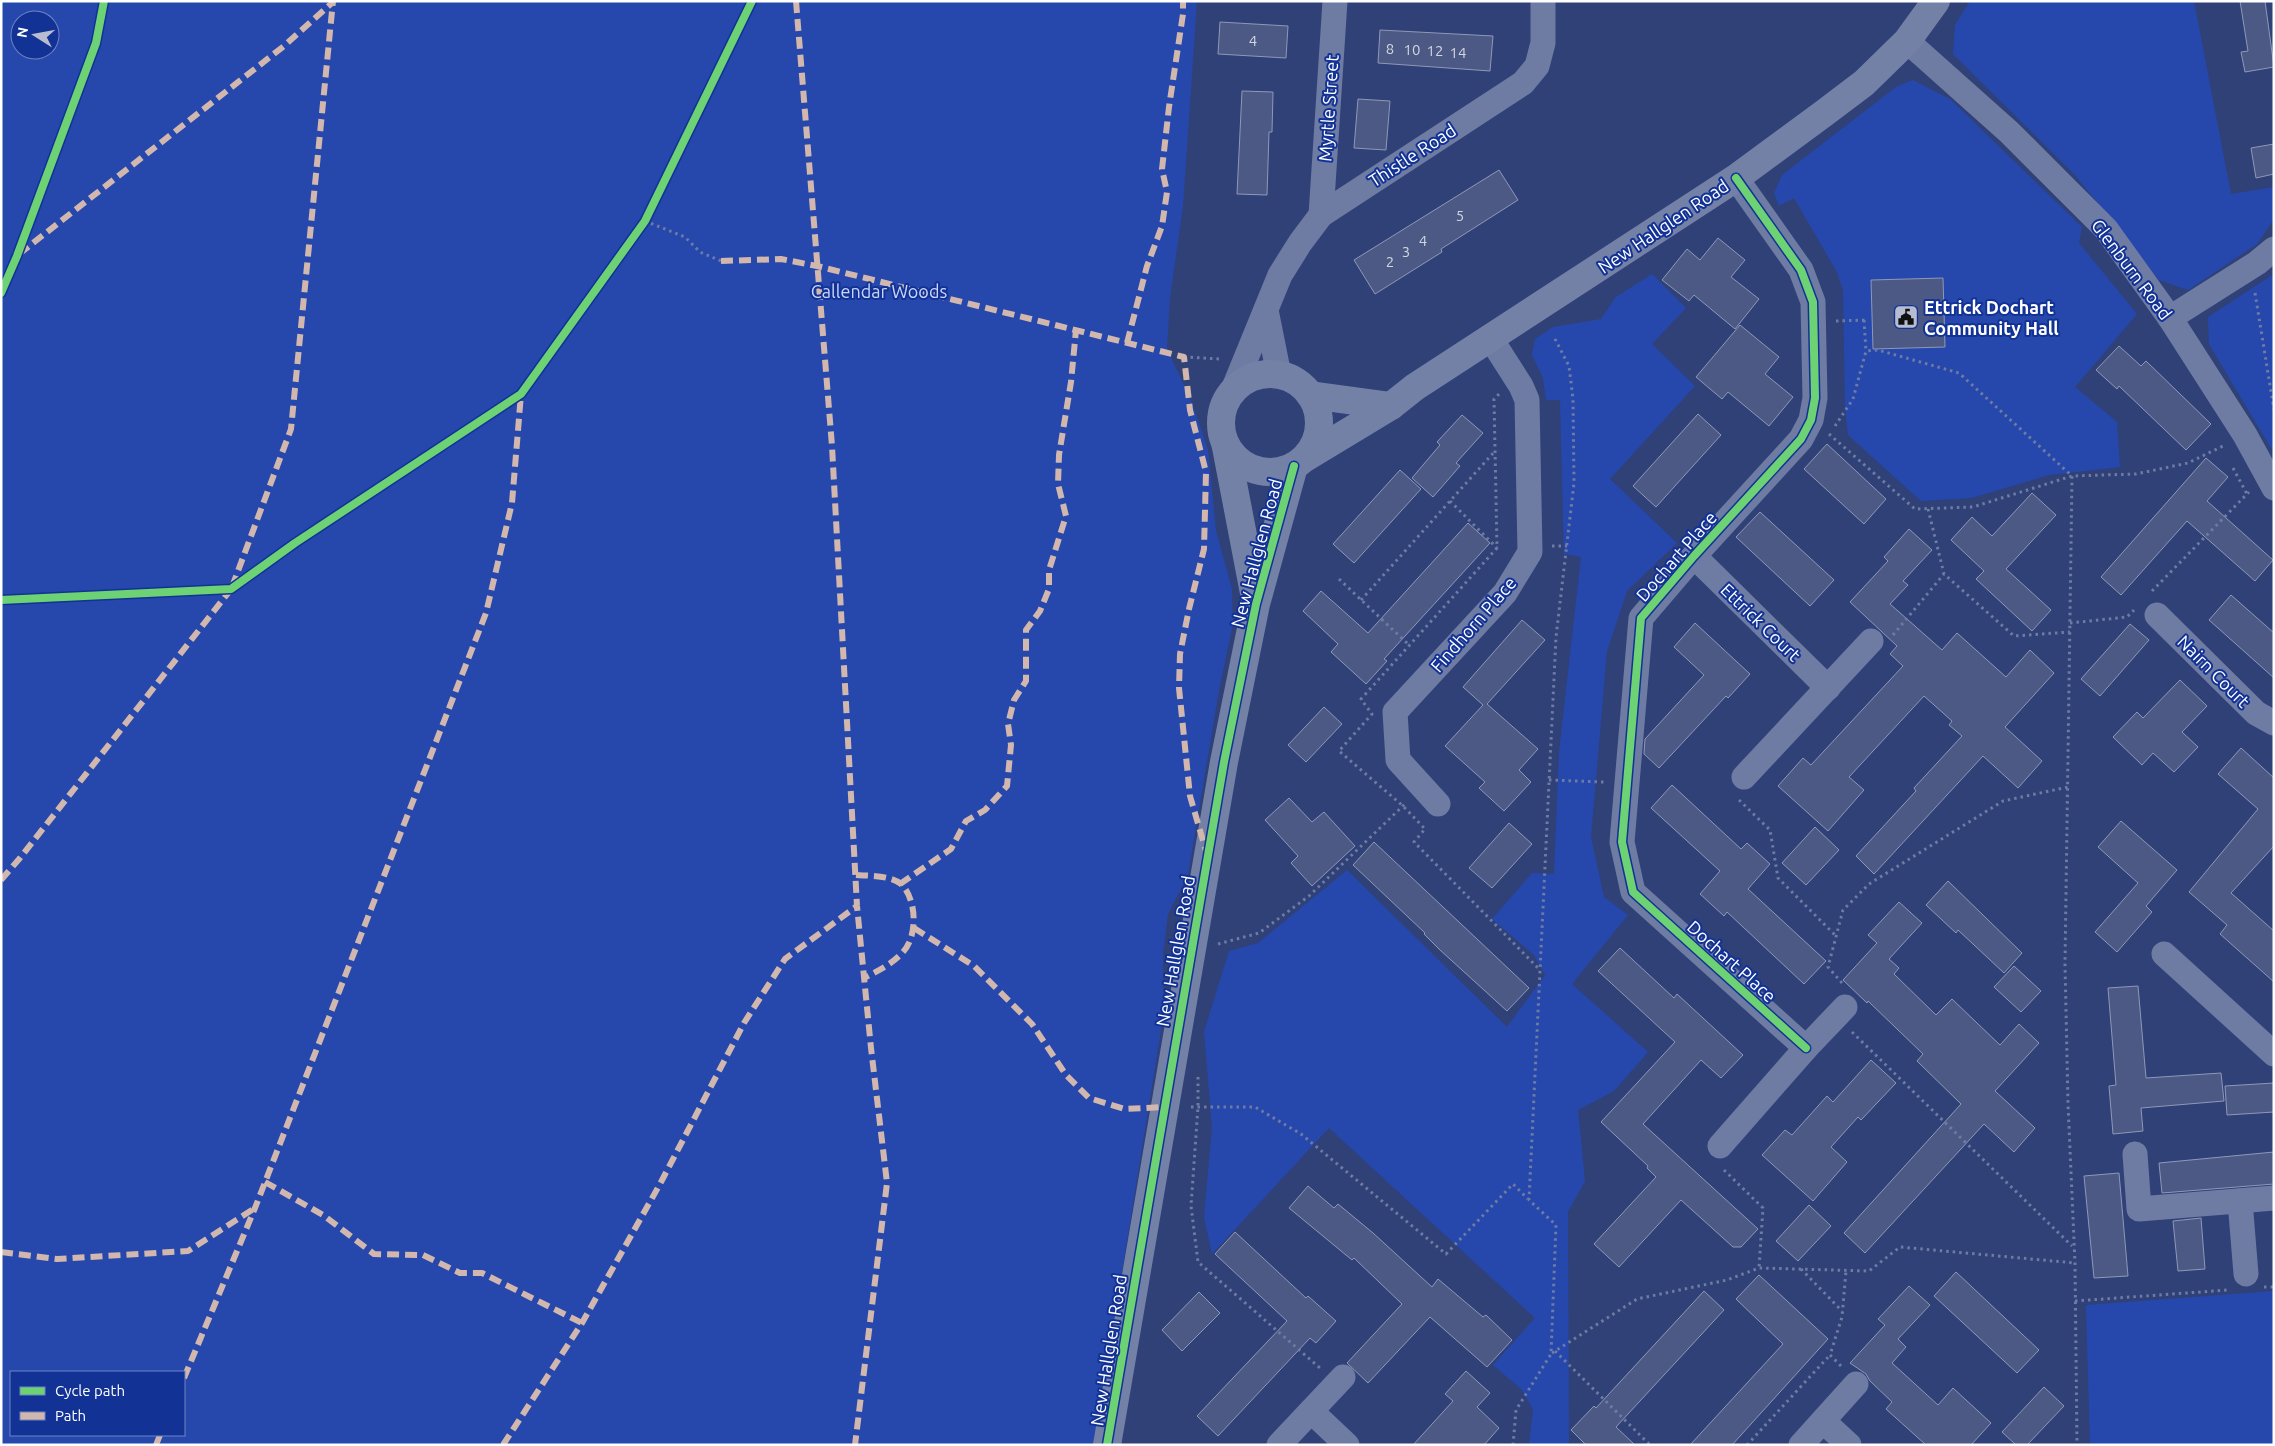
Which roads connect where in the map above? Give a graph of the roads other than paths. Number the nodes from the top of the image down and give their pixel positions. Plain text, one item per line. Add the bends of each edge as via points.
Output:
1 (1335, 1) edge
2 (1544, 1) edge
3 (1936, 1) edge
4 (1907, 42) junction
5 (1736, 178) junction
6 (1321, 215) junction
7 (2274, 249) edge
8 (1266, 310) junction
9 (2170, 318) junction
10 (1492, 339) junction
11 (1279, 375) junction
12 (1234, 390) junction
13 (1310, 395) junction
14 (1391, 406) junction
15 (1226, 447) junction
16 (1300, 462) junction
17 (2270, 481) edge
18 (1694, 556) junction
19 (1256, 604) junction
20 (2147, 606) road end
21 (1871, 641) road end
22 (1828, 688) junction
23 (2274, 723) edge
24 (1744, 777) road end
25 (1430, 795) road end
26 (2164, 954) dead end
27 (1841, 1012) road end
28 (1806, 1048) junction
29 (2274, 1054) edge
30 (1720, 1146) road end
31 (2135, 1154) dead end
32 (2274, 1198) edge
33 (2240, 1201) junction
34 (2245, 1284) road end
35 (1340, 1380) road end
36 (1856, 1384) road end
37 (1311, 1411) junction
38 (1823, 1421) junction
39 (1107, 1445) edge
40 (1279, 1445) edge
41 (1347, 1445) edge
42 (1801, 1445) edge
43 (1849, 1445) edge

1 - 6 street, Myrtle Street
2 - 6 street, Thistle Road via 1543,43 1537,66 1523,83
3 - 4 street, New Hallglen Road
4 - 5 street, New Hallglen Road via 1864,83
4 - 9 street, Glenburn Road via 2009,132 2106,229
5 - 10 street, New Hallglen Road
5 - 18 street, Dochart Place via 1801,270 1813,302 1814,398 1820,427 1801,439
6 - 8 street, Thistle Road via 1280,275
7 - 9 street via 2250,268
8 - 11 street
8 - 12 street, Thistle Road
9 - 17 street, Glenburn Road
10 - 14 street, New Hallglen Road
10 - 25 street, Findhorn Place via 1527,400 1530,552 1505,593 1395,712 1398,760
11 - 12 street via 1254,376
11 - 13 street via 1296,382
12 - 15 street via 1226,400 1221,418
13 - 14 street
13 - 16 street via 1319,420 1318,433 1313,446
14 - 16 street, New Hallglen Road
15 - 16 street via 1254,470 1274,472
15 - 19 street, New Hallglen Road
16 - 19 street, New Hallglen Road
18 - 22 street, Ettrick Court
18 - 28 street, Dochart Place via 1641,618 1622,842 1633,892
19 - 39 street, New Hallglen Road via 1208,844
20 - 23 street, Nairn Court via 2256,712
21 - 22 street
22 - 24 street
26 - 29 street
27 - 28 street
28 - 30 street
31 - 33 street via 2139,1209
32 - 33 street
33 - 34 street
35 - 37 street
36 - 38 street
37 - 40 street
37 - 41 street
38 - 42 street
38 - 43 street

